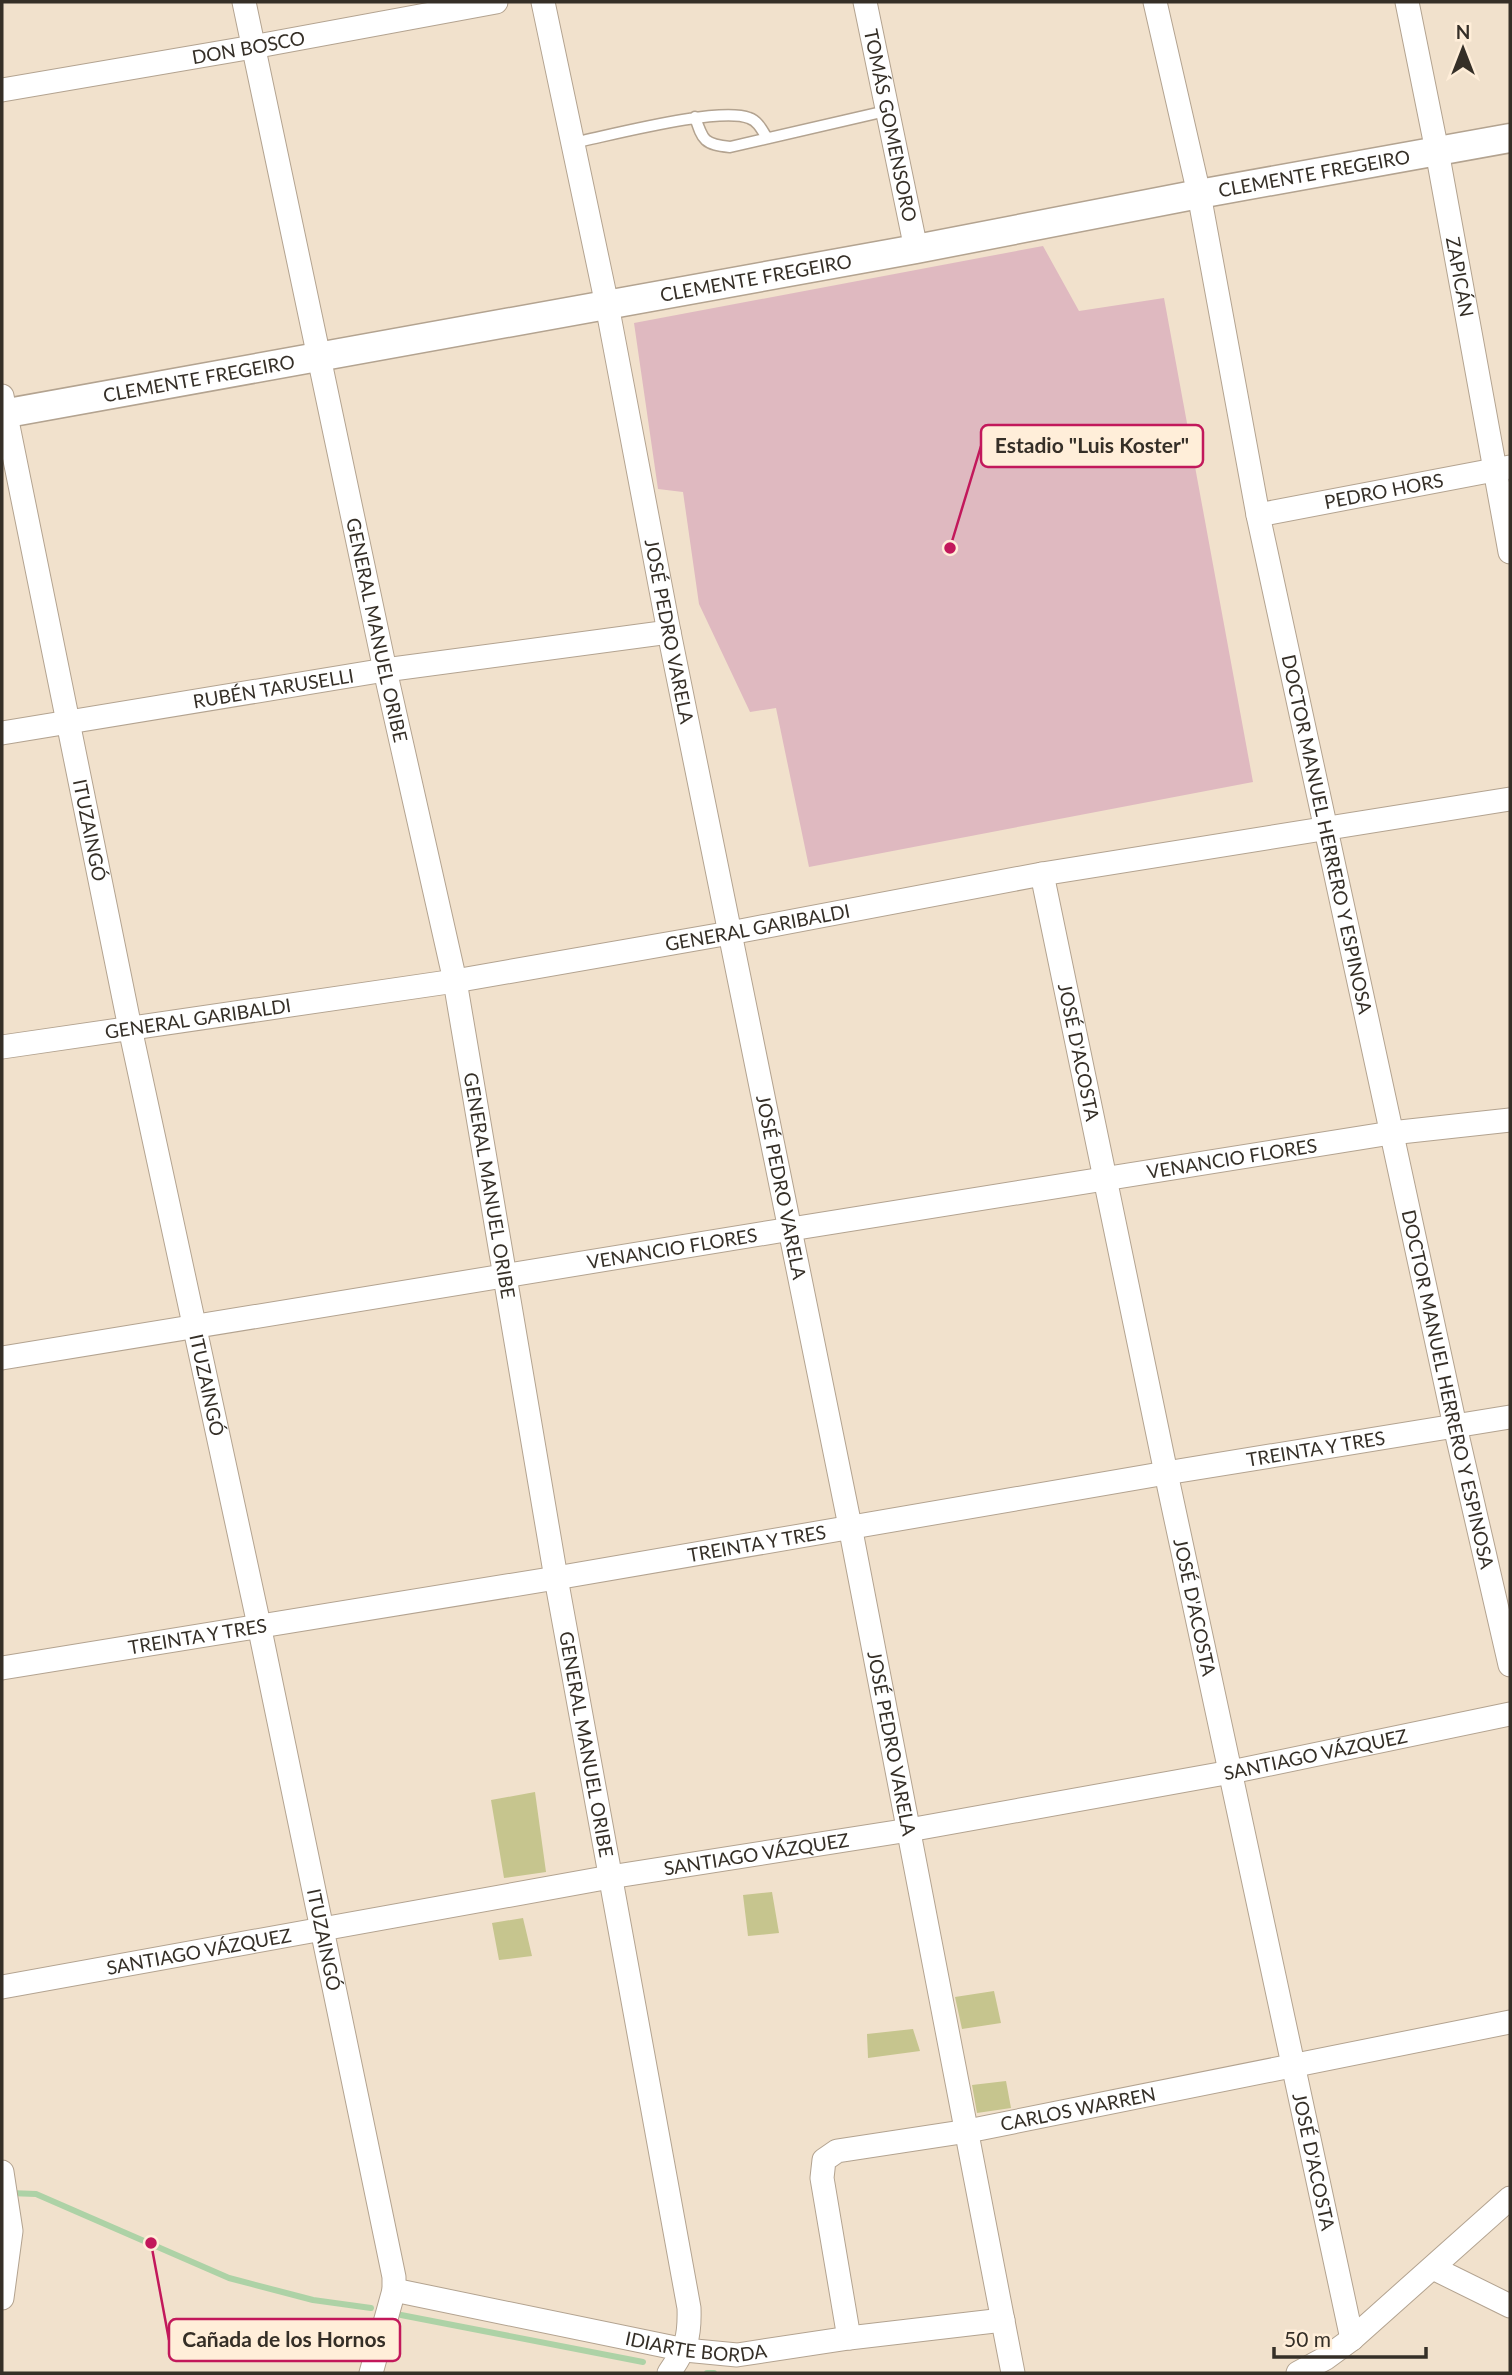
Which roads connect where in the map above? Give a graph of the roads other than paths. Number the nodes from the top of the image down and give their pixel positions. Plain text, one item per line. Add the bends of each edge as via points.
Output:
1 (244, 2) edge
2 (495, 2) edge
3 (543, 2) edge
4 (865, 2) edge
5 (1155, 2) edge
6 (1406, 2) edge
7 (253, 47) junction
8 (2, 90) edge
9 (886, 111) junction
10 (695, 117) junction
11 (767, 138) junction
12 (1510, 138) edge
13 (572, 143) junction
14 (1437, 151) junction
15 (1199, 194) junction
16 (916, 249) junction
17 (607, 305) junction
18 (320, 356) junction
19 (3, 407) edge
20 (1503, 468) edge
21 (1258, 515) junction
22 (1510, 552) edge
23 (669, 632) junction
24 (385, 670) junction
25 (69, 723) junction
26 (2, 733) edge
27 (1510, 799) edge
28 (1326, 828) junction
29 (1042, 874) junction
30 (730, 933) junction
31 (455, 981) junction
32 (130, 1028) junction
33 (2, 1047) edge
34 (1510, 1121) edge
35 (1391, 1133) junction
36 (1105, 1179) junction
37 (791, 1228) junction
38 (504, 1276) junction
39 (194, 1326) junction
40 (2, 1358) edge
41 (1510, 1417) edge
42 (1455, 1426) junction
43 (1166, 1473) junction
44 (850, 1527) junction
45 (556, 1578) junction
46 (259, 1625) junction
47 (1510, 1665) edge
48 (2, 1668) edge
49 (1510, 1714) edge
50 (1231, 1772) junction
51 (909, 1830) junction
52 (610, 1877) junction
53 (322, 1928) junction
54 (2, 1987) edge
55 (1510, 2022) edge
56 (1293, 2066) junction
57 (968, 2131) junction
58 (2, 2174) edge
59 (1510, 2198) edge
60 (1433, 2268) junction
61 (394, 2290) junction
62 (2, 2298) edge
63 (1510, 2306) edge
64 (1003, 2320) junction
65 (849, 2338) junction
66 (1352, 2339) junction
67 (685, 2350) junction
68 (371, 2373) edge
69 (668, 2373) edge
70 (1013, 2373) edge
71 (1298, 2373) edge

1 - 7 street, GENERAL MANUEL ORIBE
2 - 7 street, DON BOSCO
3 - 13 street, JOSÉ PEDRO VARELA
4 - 9 street, TOMÁS GOMENSORO
5 - 15 street, DOCTOR MANUEL HERRERO Y ESPINOSA
6 - 14 street, ZAPICÁN
7 - 8 street, DON BOSCO
7 - 18 street, GENERAL MANUEL ORIBE
9 - 11 lane
9 - 16 street, TOMÁS GOMENSORO
10 - 11 lane via 748,117
10 - 11 lane via 703,139 712,145 730,147
10 - 13 lane
12 - 14 street, CLEMENTE FREGEIRO
13 - 17 street, JOSÉ PEDRO VARELA
14 - 15 street, CLEMENTE FREGEIRO
14 - 20 street, ZAPICÁN
15 - 16 street, CLEMENTE FREGEIRO
15 - 21 street, DOCTOR MANUEL HERRERO Y ESPINOSA
16 - 17 street, CLEMENTE FREGEIRO
17 - 18 street, CLEMENTE FREGEIRO
17 - 23 street, JOSÉ PEDRO VARELA
18 - 19 street, CLEMENTE FREGEIRO
18 - 24 street, GENERAL MANUEL ORIBE
19 - 25 street, ITUZAINGÓ
20 - 21 street, PEDRO HORS
20 - 22 street, ZAPICÁN
21 - 28 street, DOCTOR MANUEL HERRERO Y ESPINOSA
23 - 24 street, RUBÉN TARUSELLI
23 - 30 street, JOSÉ PEDRO VARELA
24 - 25 street, RUBÉN TARUSELLI
24 - 31 street, GENERAL MANUEL ORIBE
25 - 26 street, RUBÉN TARUSELLI
25 - 32 street, ITUZAINGÓ
27 - 28 street, GENERAL GARIBALDI
28 - 29 street, GENERAL GARIBALDI
28 - 35 street, DOCTOR MANUEL HERRERO Y ESPINOSA
29 - 30 street, GENERAL GARIBALDI
29 - 36 street, JOSÉ D'ACOSTA
30 - 31 street, GENERAL GARIBALDI
30 - 37 street, JOSÉ PEDRO VARELA
31 - 32 street, GENERAL GARIBALDI
31 - 38 street, GENERAL MANUEL ORIBE
32 - 33 street, GENERAL GARIBALDI
32 - 39 street, ITUZAINGÓ
34 - 35 street, VENANCIO FLORES
35 - 36 street, VENANCIO FLORES
35 - 42 street, DOCTOR MANUEL HERRERO Y ESPINOSA
36 - 37 street, VENANCIO FLORES
36 - 43 street, JOSÉ D'ACOSTA
37 - 38 street, VENANCIO FLORES
37 - 44 street, JOSÉ PEDRO VARELA
38 - 39 street, VENANCIO FLORES
38 - 45 street, GENERAL MANUEL ORIBE
39 - 40 street, VENANCIO FLORES
39 - 46 street, ITUZAINGÓ
41 - 42 street, TREINTA Y TRES
42 - 43 street, TREINTA Y TRES
42 - 47 street, DOCTOR MANUEL HERRERO Y ESPINOSA
43 - 44 street, TREINTA Y TRES
43 - 50 street, JOSÉ D'ACOSTA
44 - 45 street, TREINTA Y TRES
44 - 51 street, JOSÉ PEDRO VARELA
45 - 46 street, TREINTA Y TRES
45 - 52 street, GENERAL MANUEL ORIBE
46 - 48 street, TREINTA Y TRES
46 - 53 street, ITUZAINGÓ
49 - 50 street, SANTIAGO VÁZQUEZ
50 - 51 street, SANTIAGO VÁZQUEZ
50 - 56 street, JOSÉ D'ACOSTA
51 - 52 street, SANTIAGO VÁZQUEZ
51 - 57 street, JOSÉ PEDRO VARELA
52 - 53 street, SANTIAGO VÁZQUEZ
52 - 67 street, GENERAL MANUEL ORIBE via 686,2289 690,2321
53 - 54 street, SANTIAGO VÁZQUEZ
53 - 61 street, ITUZAINGÓ
55 - 56 street, CARLOS WARREN
56 - 57 street, CARLOS WARREN
56 - 66 street, JOSÉ D'ACOSTA
57 - 64 street, JOSÉ PEDRO VARELA
57 - 65 street, CARLOS WARREN via 837,2151 824,2160 822,2178
58 - 62 street via 11,2246
59 - 60 street
60 - 63 street
60 - 66 street
61 - 67 street, IDIARTE BORDA
61 - 68 street, ITUZAINGÓ
64 - 65 street, IDIARTE BORDA
64 - 70 street, JOSÉ PEDRO VARELA
65 - 67 street, IDIARTE BORDA via 737,2354
66 - 71 street
67 - 69 street, GENERAL MANUEL ORIBE

